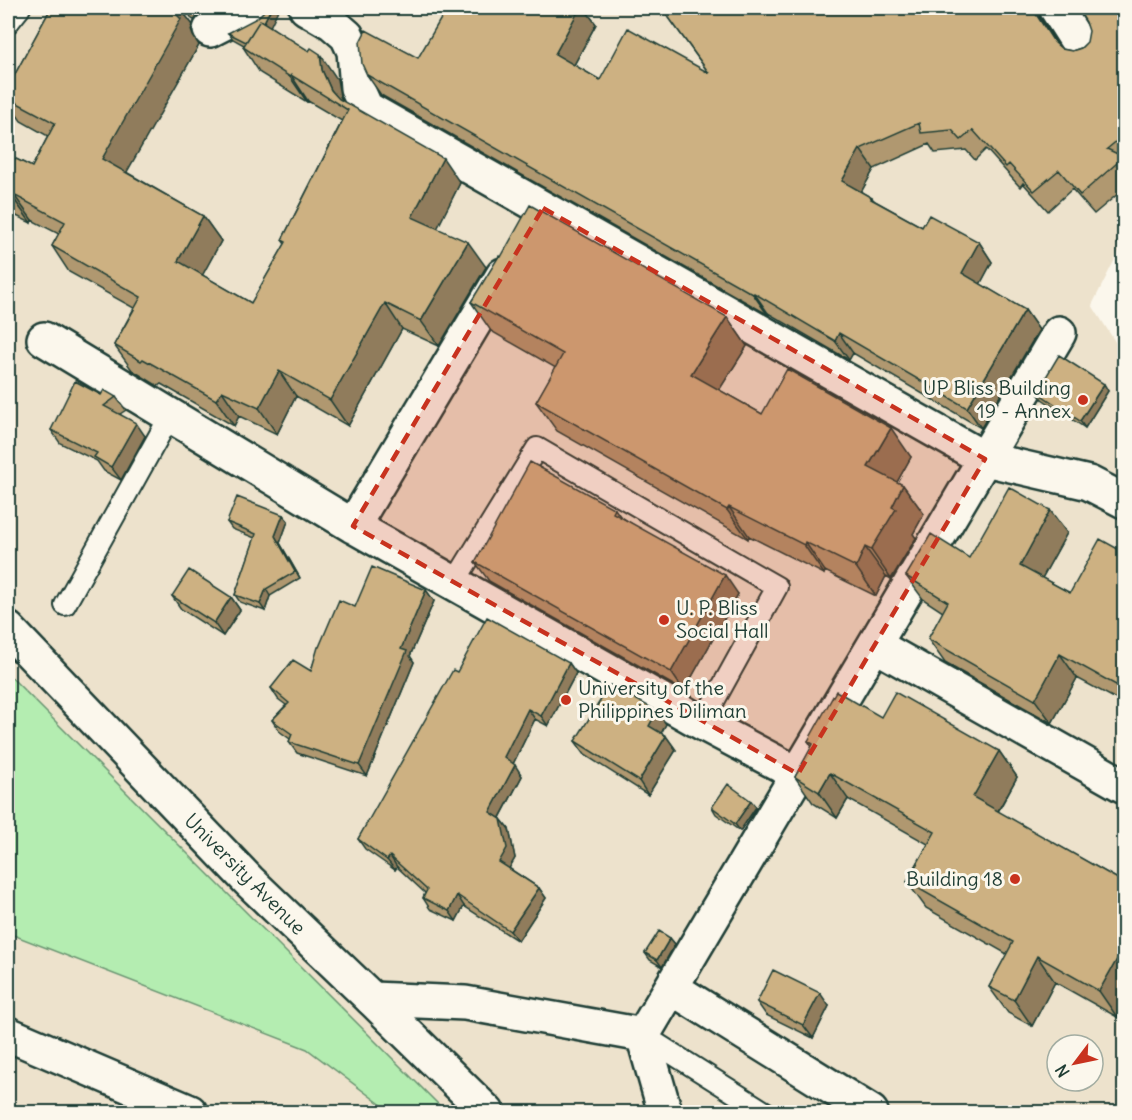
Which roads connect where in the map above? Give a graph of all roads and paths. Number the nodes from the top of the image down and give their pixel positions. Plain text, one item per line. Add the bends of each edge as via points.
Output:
1 (20, 8) edge
2 (253, 8) edge
3 (306, 8) edge
4 (1056, 8) edge
5 (8, 23) edge
6 (210, 30) dead end
7 (1084, 52) edge
8 (543, 208) junction
9 (1059, 333) dead end
10 (44, 339) dead end
11 (170, 416) junction
12 (984, 459) junction
13 (1125, 501) edge
14 (353, 526) junction
15 (454, 583) junction
16 (65, 605) dead end
17 (8, 629) edge
18 (874, 645) junction
19 (702, 723) junction
20 (798, 774) junction
21 (1125, 786) edge
22 (672, 988) junction
23 (372, 999) junction
24 (8, 1034) edge
25 (644, 1035) junction
26 (190, 1113) edge
27 (487, 1113) edge
28 (665, 1113) edge
29 (765, 1113) edge
30 (871, 1113) edge

1 - 5 lane
2 - 6 street
3 - 8 street via 347,36 354,51 357,88 366,108
4 - 7 street
8 - 12 street
8 - 14 street
9 - 12 street
10 - 11 street
11 - 14 street
11 - 16 lane
12 - 13 street via 1089,483
12 - 18 street
14 - 15 street
15 - 19 street
15 - 19 lane via 537,448 777,587
17 - 23 street, University Avenue via 249,881
18 - 20 street
18 - 21 street
19 - 20 street
20 - 22 street
22 - 25 street
22 - 30 street
23 - 25 street via 465,1003
23 - 27 street, University Avenue
24 - 26 street
25 - 28 street
25 - 29 lane

